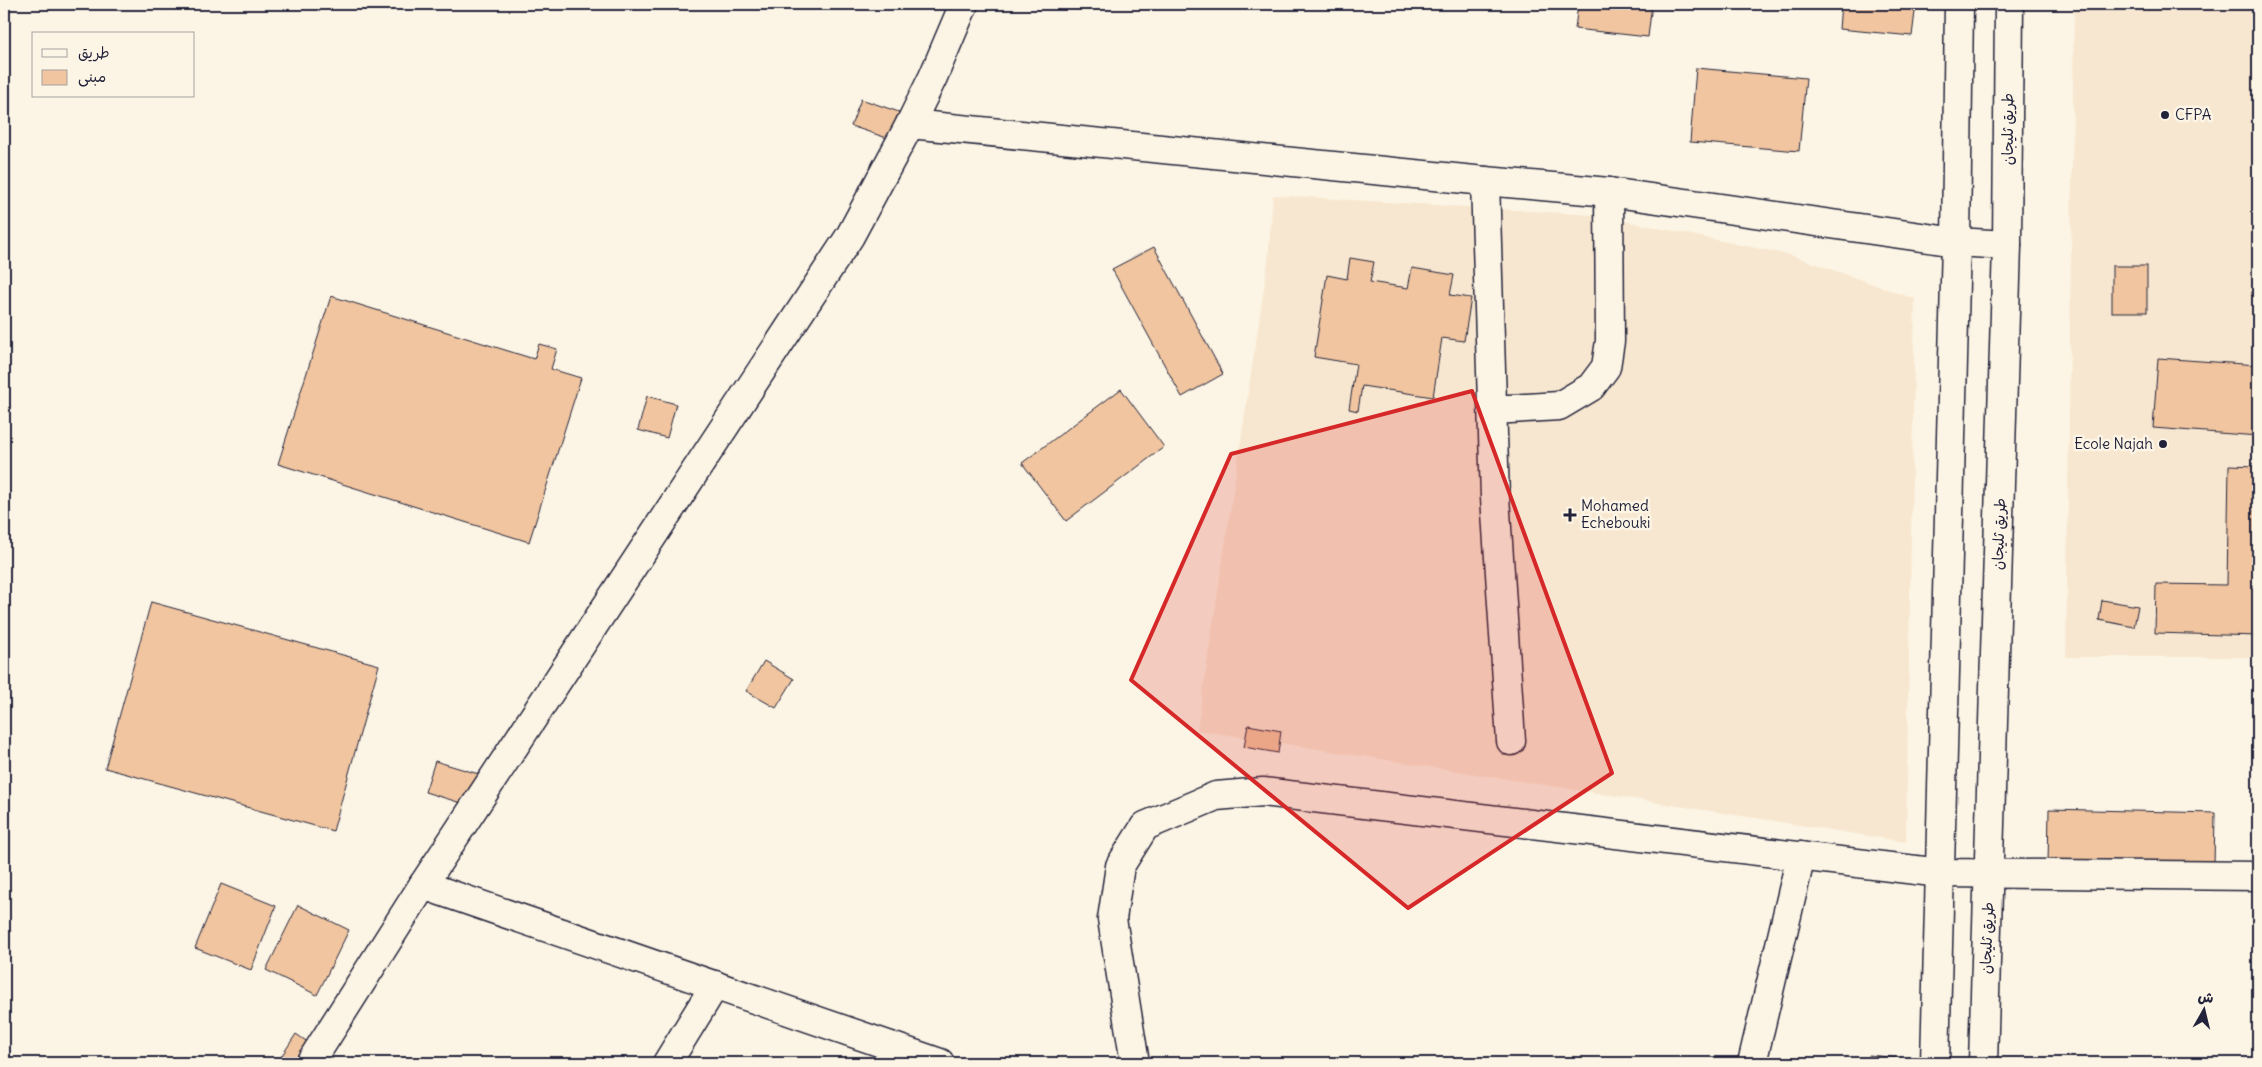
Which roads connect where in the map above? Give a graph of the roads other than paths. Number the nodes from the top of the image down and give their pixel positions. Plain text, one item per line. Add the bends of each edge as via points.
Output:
1 (964, 4) edge
2 (1959, 4) edge
3 (2009, 4) edge
4 (910, 124) junction
5 (1485, 182) junction
6 (1609, 192) junction
7 (1956, 242) junction
8 (2008, 245) junction
9 (1493, 410) junction
10 (1512, 741) dead end
11 (1801, 856) junction
12 (1941, 873) junction
13 (1989, 874) junction
14 (2258, 876) edge
15 (423, 885) junction
16 (715, 985) junction
17 (310, 1063) edge
18 (667, 1063) edge
19 (940, 1063) edge
20 (1135, 1063) edge
21 (1752, 1063) edge
22 (1935, 1063) edge
23 (1983, 1063) edge

1 - 4 street
2 - 7 street
3 - 8 street, طريق ثليجان
4 - 5 street
4 - 15 street via 850,236
5 - 6 street
5 - 9 street
6 - 7 street
6 - 9 street via 1610,341 1606,367 1591,387 1559,406
7 - 8 street
7 - 12 street
8 - 13 street, طريق ثليجان
9 - 10 street
11 - 12 street
11 - 20 street via 1263,792 1216,796 1145,826 1120,866 1112,919
11 - 21 street
12 - 13 street
12 - 22 street
13 - 14 street
13 - 23 street, طريق ثليجان
15 - 16 street
15 - 17 street
16 - 18 street
16 - 19 street

